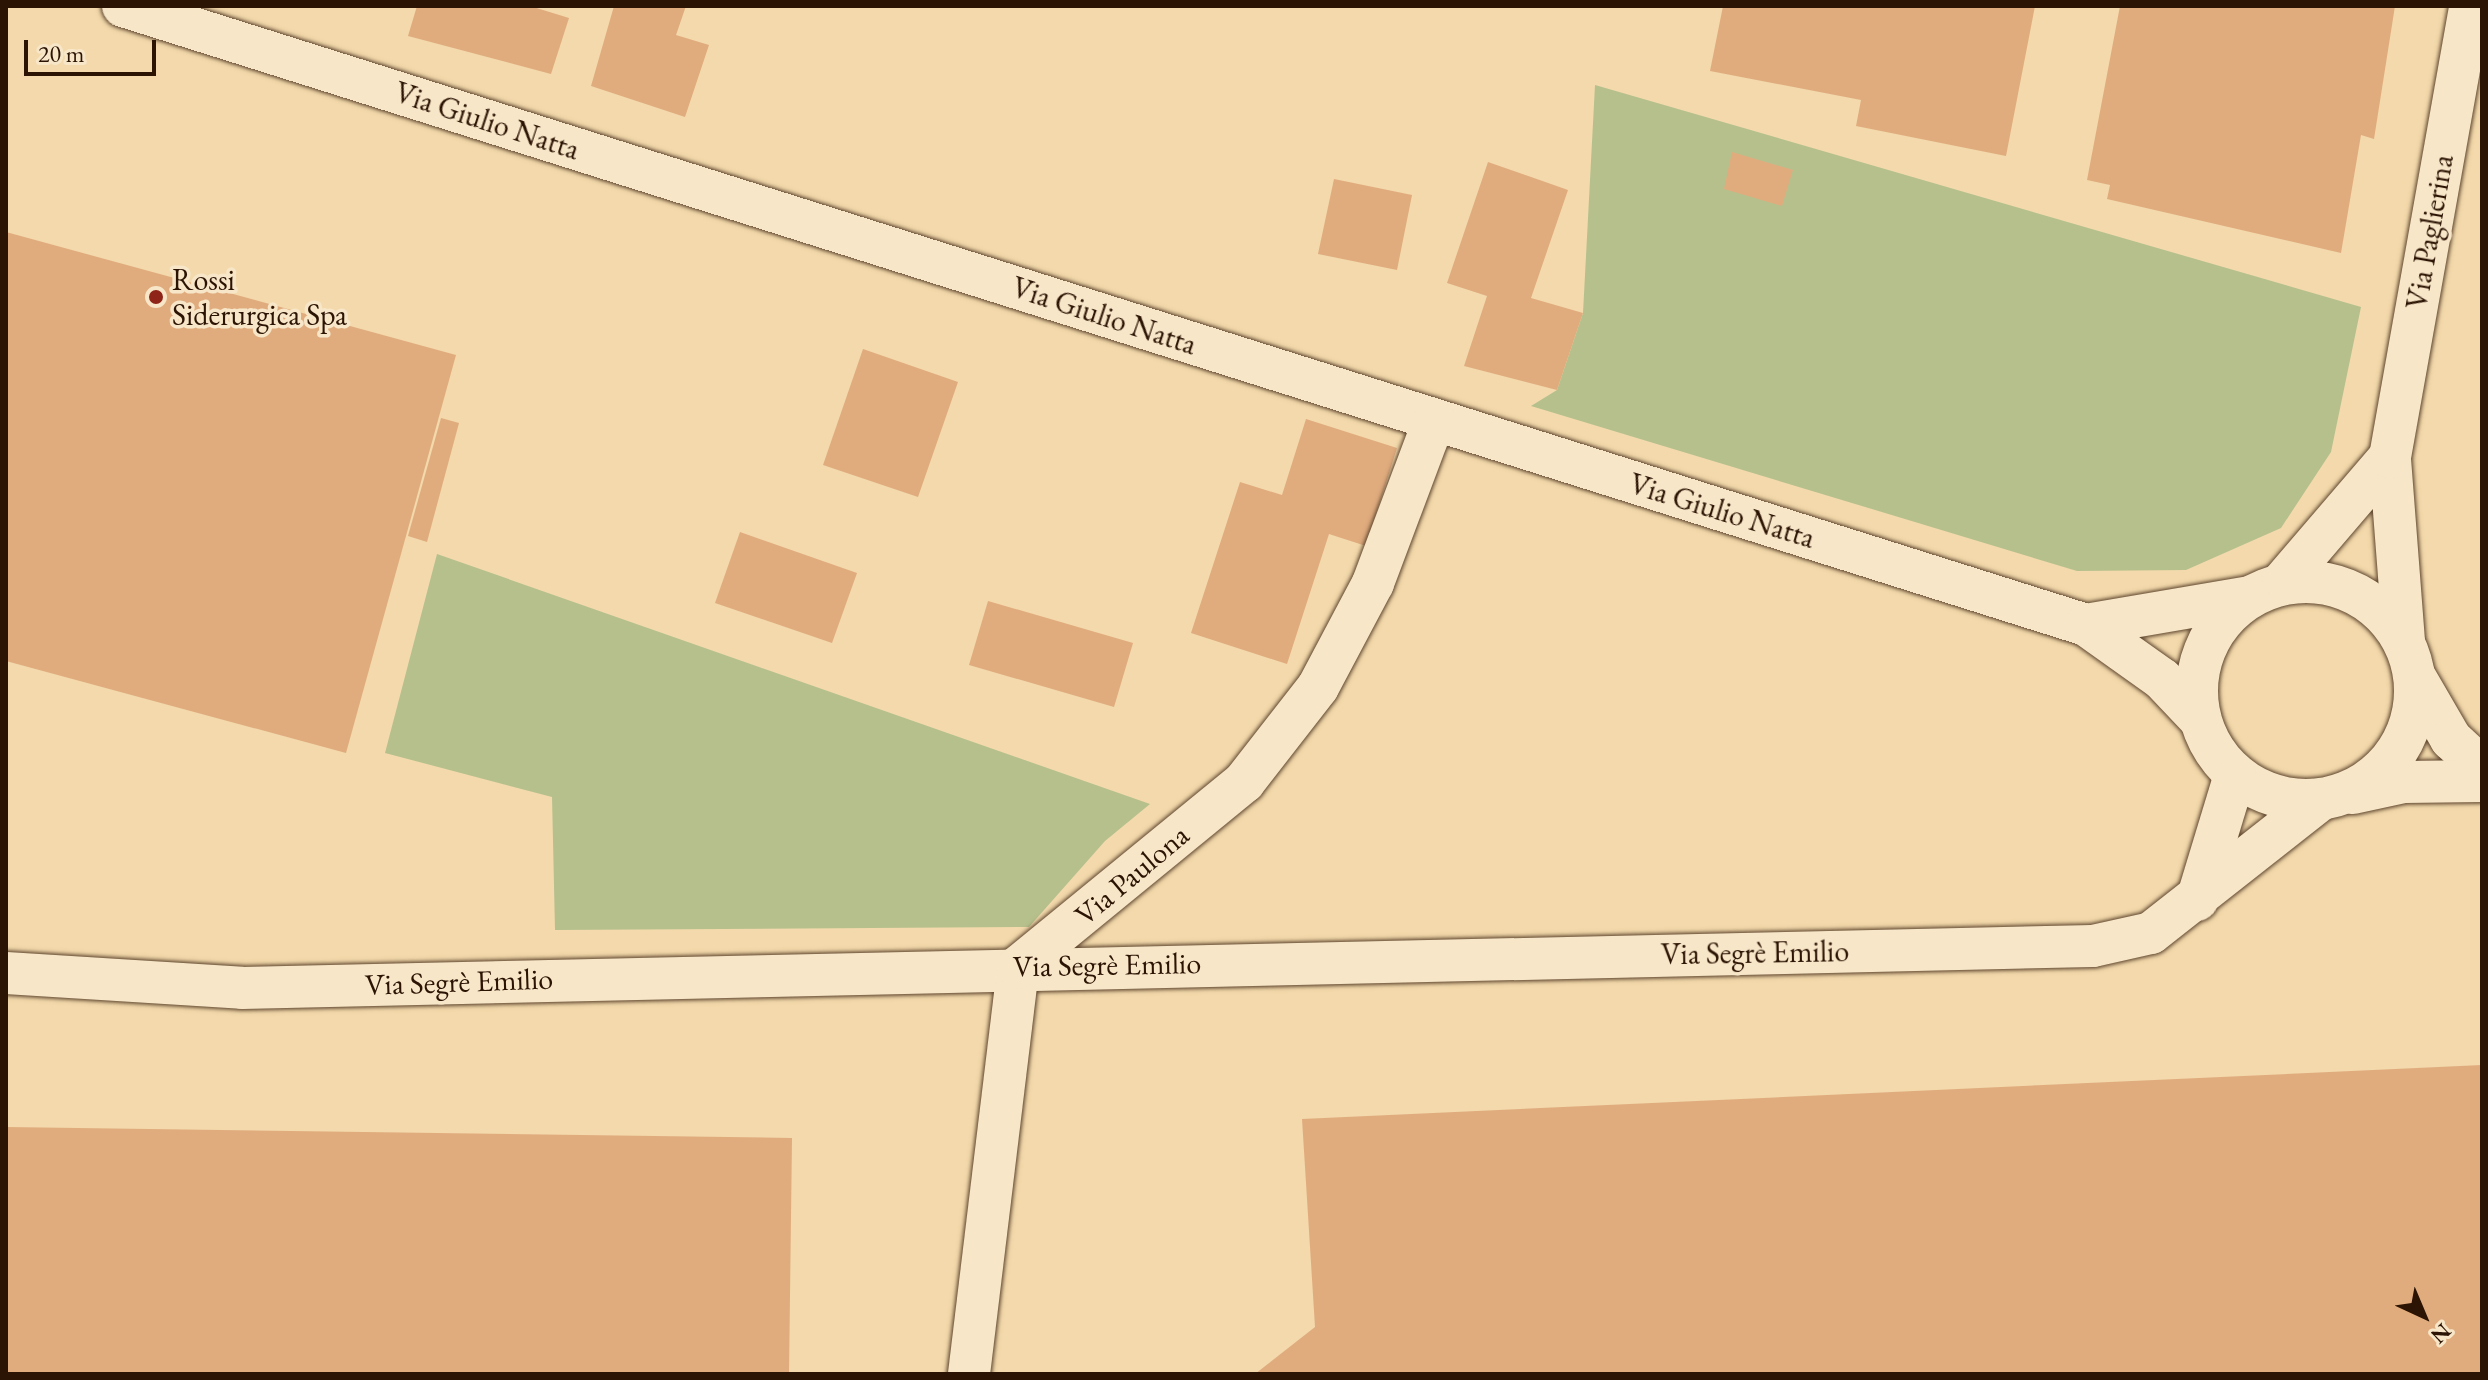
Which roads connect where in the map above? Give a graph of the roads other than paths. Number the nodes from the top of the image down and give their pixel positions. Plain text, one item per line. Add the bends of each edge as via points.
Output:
1 (123, 6) edge
2 (2470, 6) edge
3 (1434, 421) junction
4 (2390, 457) junction
5 (2265, 591) junction
6 (2086, 625) junction
7 (2410, 659) junction
8 (2199, 718) junction
9 (2482, 768) edge
10 (2235, 775) junction
11 (2482, 781) edge
12 (2330, 797) junction
13 (2197, 900) junction
14 (1018, 967) junction
15 (6, 973) edge
16 (969, 1374) edge

1 - 3 street, Via Giulio Natta
2 - 4 street, Via Paglierina
3 - 6 street, Via Giulio Natta
3 - 14 street, Via Paulona via 1373,583 1318,687 1244,782
4 - 5 street
4 - 7 street, Via Paglierina
5 - 6 street, Via Giulio Natta
5 - 7 street via 2316,582 2349,590 2381,610
5 - 8 street via 2204,649
6 - 8 street, Via Giulio Natta via 2162,679
7 - 9 street via 2451,739
7 - 12 street via 2414,715 2399,750 2374,778
8 - 10 street
10 - 12 street via 2265,793
10 - 13 street
11 - 12 street via 2404,782
12 - 13 street, Via Segrè Emilio
13 - 14 street, Via Segrè Emilio via 2151,933 2093,946
14 - 15 street, Via Segrè Emilio via 242,988
14 - 16 street via 996,1099

